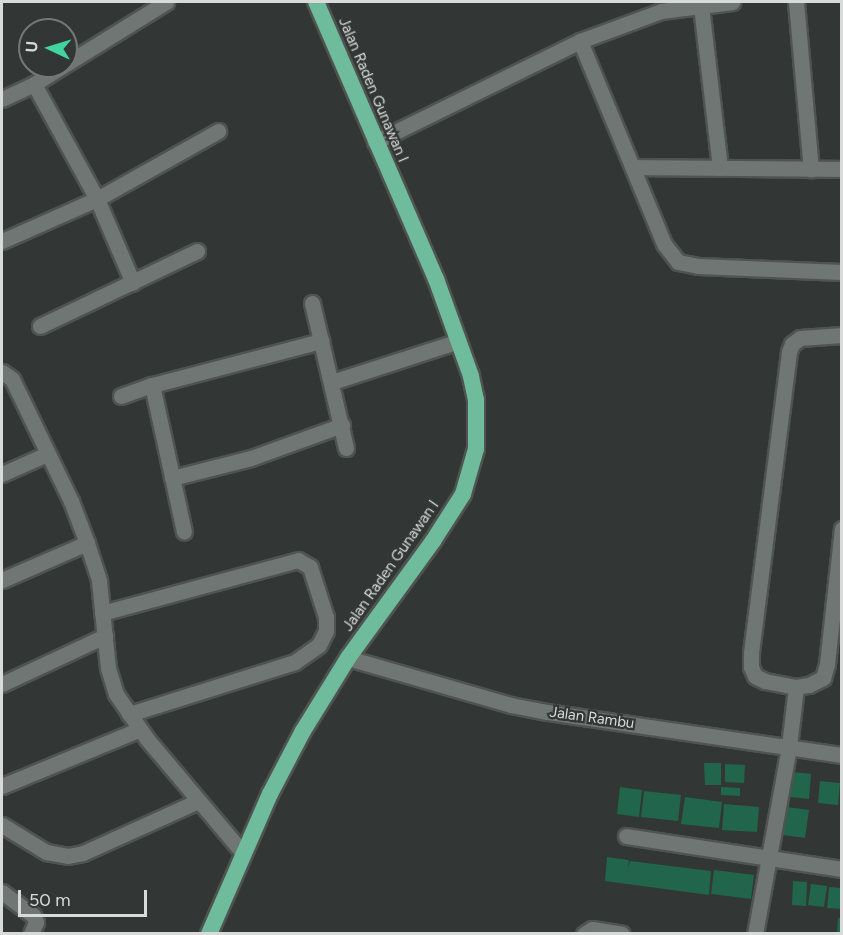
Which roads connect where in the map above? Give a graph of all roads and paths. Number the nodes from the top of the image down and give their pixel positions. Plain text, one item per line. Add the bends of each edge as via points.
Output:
1 (166, 2) edge
2 (316, 2) edge
3 (732, 2) edge
4 (796, 2) edge
5 (659, 6) edge
6 (700, 6) junction
7 (580, 41) junction
8 (78, 56) edge
9 (43, 78) edge
10 (34, 84) junction
11 (2, 99) edge
12 (218, 131) dead end
13 (375, 142) junction
14 (633, 167) junction
15 (720, 168) junction
16 (811, 169) junction
17 (842, 170) edge
18 (98, 199) junction
19 (2, 241) edge
20 (197, 251) dead end
21 (842, 272) edge
22 (133, 283) junction
23 (312, 303) dead end
24 (40, 326) dead end
25 (842, 334) edge
26 (321, 341) junction
27 (459, 341) junction
28 (2, 372) edge
29 (332, 382) junction
30 (152, 385) junction
31 (121, 396) dead end
32 (342, 425) junction
33 (346, 448) dead end
34 (47, 454) junction
35 (2, 474) edge
36 (172, 478) junction
37 (842, 529) edge
38 (184, 532) dead end
39 (87, 543) junction
40 (2, 580) edge
41 (102, 613) junction
42 (105, 636) junction
43 (348, 658) junction
44 (2, 684) edge
45 (796, 687) junction
46 (129, 714) junction
47 (140, 729) junction
48 (789, 746) junction
49 (842, 755) edge
50 (2, 786) edge
51 (198, 801) junction
52 (2, 825) edge
53 (626, 836) dead end
54 (243, 854) junction
55 (768, 858) junction
56 (842, 869) edge
57 (2, 892) edge
58 (31, 933) edge
59 (209, 933) edge
60 (584, 933) edge
61 (622, 933) edge
62 (755, 933) edge

1 - 8 street
2 - 13 highway, Jalan Raden Gunawan I
3 - 6 street
4 - 16 street
5 - 6 street
5 - 7 street
6 - 15 street
7 - 13 street
7 - 14 street
9 - 10 street
10 - 11 street
10 - 18 street
12 - 18 street
13 - 27 highway, Jalan Raden Gunawan I
14 - 15 street
14 - 21 street via 664,244 678,261 698,266
15 - 16 street
16 - 17 street
18 - 19 street
18 - 22 street
20 - 22 street
22 - 24 street
23 - 26 street
25 - 45 street via 800,338 789,352 751,667 755,676 765,681
26 - 29 street
26 - 30 street
27 - 29 street
27 - 43 highway, Jalan Raden Gunawan I via 471,376 477,423 476,449 463,494
28 - 34 street via 12,379
29 - 32 street
30 - 31 street
30 - 36 street
32 - 33 street
32 - 36 street via 251,458
34 - 35 street
34 - 39 street via 72,501
36 - 38 street
37 - 45 street via 823,678
39 - 40 street
39 - 41 street via 99,581
41 - 42 street
41 - 46 street via 298,560 310,567 326,617 326,631 319,645 295,662
42 - 44 street
42 - 46 street via 112,682
43 - 48 street, Jalan Rambu via 511,705
43 - 54 highway, Jalan Raden Gunawan I via 303,730
45 - 48 street
46 - 47 street
47 - 50 street
47 - 51 street
48 - 49 street, Jalan Rambu
48 - 55 street
51 - 52 street via 83,853 68,856 46,852
51 - 54 street
53 - 55 street
54 - 59 highway, Jalan Raden Gunawan I
55 - 56 street
55 - 62 street
57 - 58 street via 33,915 36,922
60 - 61 street via 592,929

